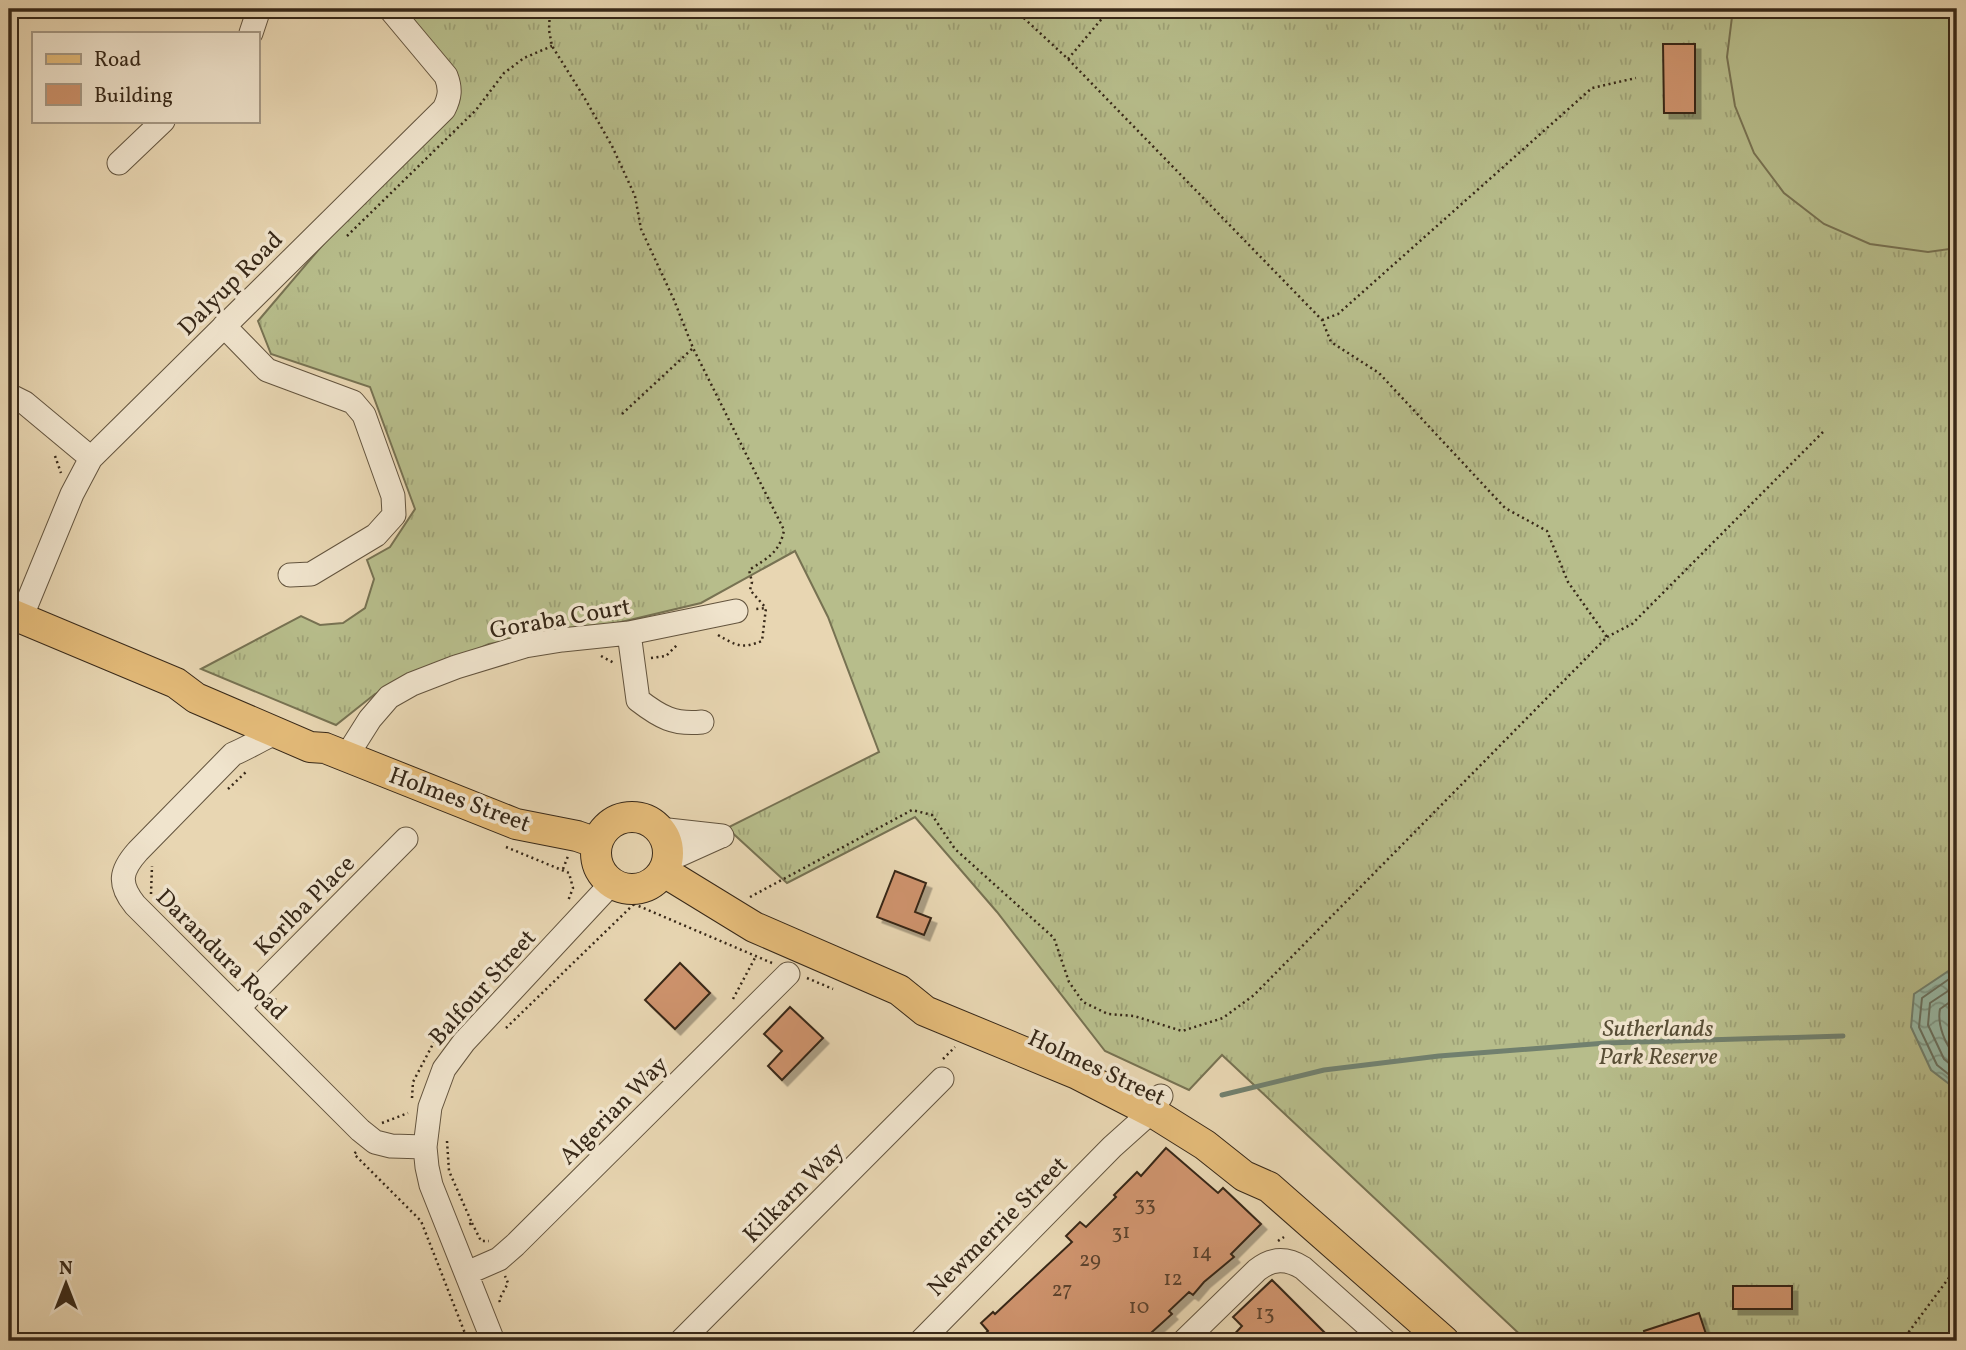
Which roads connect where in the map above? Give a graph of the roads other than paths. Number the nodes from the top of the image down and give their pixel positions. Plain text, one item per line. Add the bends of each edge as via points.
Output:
1 (260, 9) edge
2 (390, 9) edge
3 (251, 32) edge
4 (162, 122) edge
5 (119, 163) dead end
6 (223, 327) junction
7 (9, 396) edge
8 (91, 458) junction
9 (290, 575) dead end
10 (736, 611) road end
11 (15, 616) edge
12 (629, 633) junction
13 (176, 683) junction
14 (231, 713) junction
15 (702, 722) dead end
16 (276, 733) junction
17 (336, 753) junction
18 (236, 761) junction
19 (659, 829) junction
20 (407, 839) dead end
21 (597, 844) junction
22 (666, 865) junction
23 (612, 883) junction
24 (788, 974) dead end
25 (238, 1008) junction
26 (942, 1079) dead end
27 (1143, 1097) junction
28 (425, 1147) junction
29 (467, 1273) junction
30 (494, 1341) edge
31 (681, 1341) edge
32 (920, 1341) edge
33 (1184, 1341) edge
34 (1385, 1341) edge
35 (1444, 1341) edge

1 - 3 street
2 - 6 street, Dalyup Road via 446,76 450,87 444,109
4 - 5 street
6 - 8 street, Dalyup Road
6 - 9 street via 267,370 353,402 364,415 393,496 394,515 376,535 311,574
7 - 8 street via 25,402
8 - 11 street, Dalyup Road
10 - 12 street, Goraba Court
11 - 13 main road, Holmes Street
12 - 15 street via 638,700 670,720
12 - 17 street, Goraba Court via 525,646 412,684 389,697
13 - 14 main road, Holmes Street via 196,698
13 - 17 main road, Holmes Street via 202,687 260,711 316,736
14 - 16 main road, Holmes Street
14 - 18 street
16 - 17 main road, Holmes Street
16 - 18 street, Darandura Road
17 - 21 main road, Holmes Street via 516,824 578,835
18 - 25 street, Darandura Road via 138,851 123,876 125,893 135,905
19 - 21 main road via 640,818 618,819 601,833
19 - 22 main road via 668,849
19 - 22 street via 722,835
20 - 25 street, Korlba Place
21 - 23 main road via 597,864
22 - 23 main road via 649,885 629,889
22 - 27 main road, Holmes Street via 674,878 754,927 899,990 925,1011
23 - 28 street, Balfour Street via 444,1069 430,1107
24 - 29 street, Algerian Way via 499,1259
25 - 28 street, Darandura Road via 375,1142
26 - 31 street, Kilkarn Way
27 - 32 street, Newmerrie Street via 1112,1147
27 - 35 main road, Holmes Street via 1244,1176 1269,1187
28 - 29 street, Balfour Street via 431,1185
29 - 30 street, Balfour Street
33 - 34 street via 1256,1270 1279,1260 1303,1268

